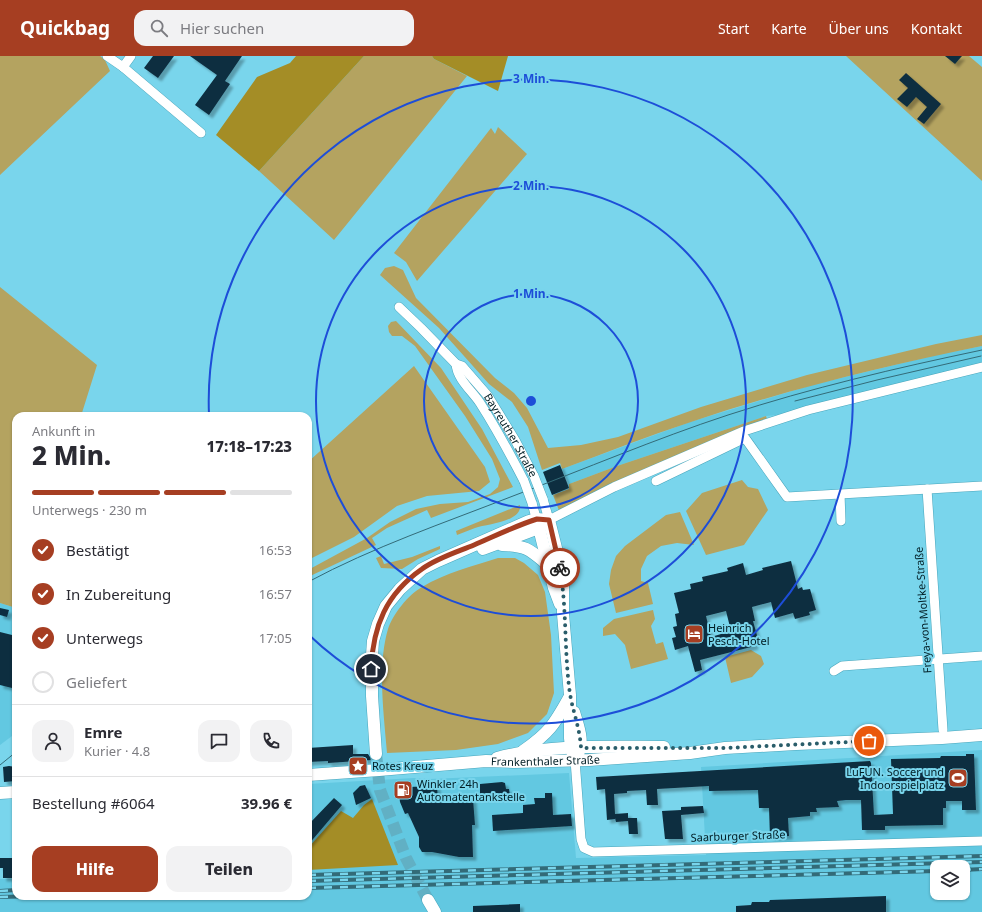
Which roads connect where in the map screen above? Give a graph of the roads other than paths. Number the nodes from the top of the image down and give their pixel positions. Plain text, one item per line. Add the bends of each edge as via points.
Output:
1 (107, 56) edge
2 (131, 56) edge
3 (123, 67) junction
4 (201, 133) dead end
5 (399, 307) dead end
6 (456, 364) junction
7 (982, 367) edge
8 (656, 481) dead end
9 (982, 486) edge
10 (927, 489) junction
11 (840, 494) junction
12 (842, 521) dead end
13 (541, 522) junction
14 (496, 544) junction
15 (548, 565) junction
16 (412, 578) junction
17 (564, 614) junction
18 (982, 656) edge
19 (938, 659) junction
20 (834, 671) dead end
21 (570, 695) junction
22 (943, 730) dead end
23 (982, 735) edge
24 (576, 748) junction
25 (725, 748) junction
26 (522, 752) junction
27 (376, 754) tunnel mouth
28 (575, 760) junction
29 (486, 761) junction
30 (312, 775) edge
31 (12, 792) edge
32 (0, 793) edge
33 (982, 841) edge
34 (428, 900) tunnel mouth
35 (435, 912) edge

1 - 3 street
2 - 3 street
3 - 4 street
5 - 6 street, Bayreuther Straße
6 - 13 street, Bayreuther Straße, bridge via 456,371 489,418 524,481
6 - 13 street, Bayreuther Straße, bridge via 462,366 488,396 516,440 543,499
7 - 13 street via 808,410 744,431 614,487
8 - 11 street via 745,438 786,497
9 - 10 street
10 - 11 street
10 - 19 street, Freya-von-Moltke-Straße
11 - 12 street
13 - 14 street
13 - 15 street, Bayreuther Straße
13 - 16 street via 438,560
13 - 17 street, Bayreuther Straße via 559,560
14 - 15 street via 518,545 529,549
14 - 16 street
15 - 17 street, Bayreuther Straße
16 - 27 street via 386,606 373,641 371,669
17 - 21 street, Bayreuther Straße
18 - 19 street
19 - 20 street via 842,666
19 - 22 street, Freya-von-Moltke-Straße
21 - 24 street, Bayreuther Straße
21 - 26 street via 546,734
23 - 25 street, Frankenthaler Straße
24 - 25 street, Frankenthaler Straße
24 - 26 street, Frankenthaler Straße
24 - 28 street, Bayreuther Straße
25 - 28 street, Frankenthaler Straße via 690,753
26 - 29 street, Frankenthaler Straße
28 - 29 street, Frankenthaler Straße
28 - 33 street, Saarburger Straße via 581,839 584,848 593,852
29 - 30 street, Frankenthaler Straße
31 - 32 street
34 - 35 street

